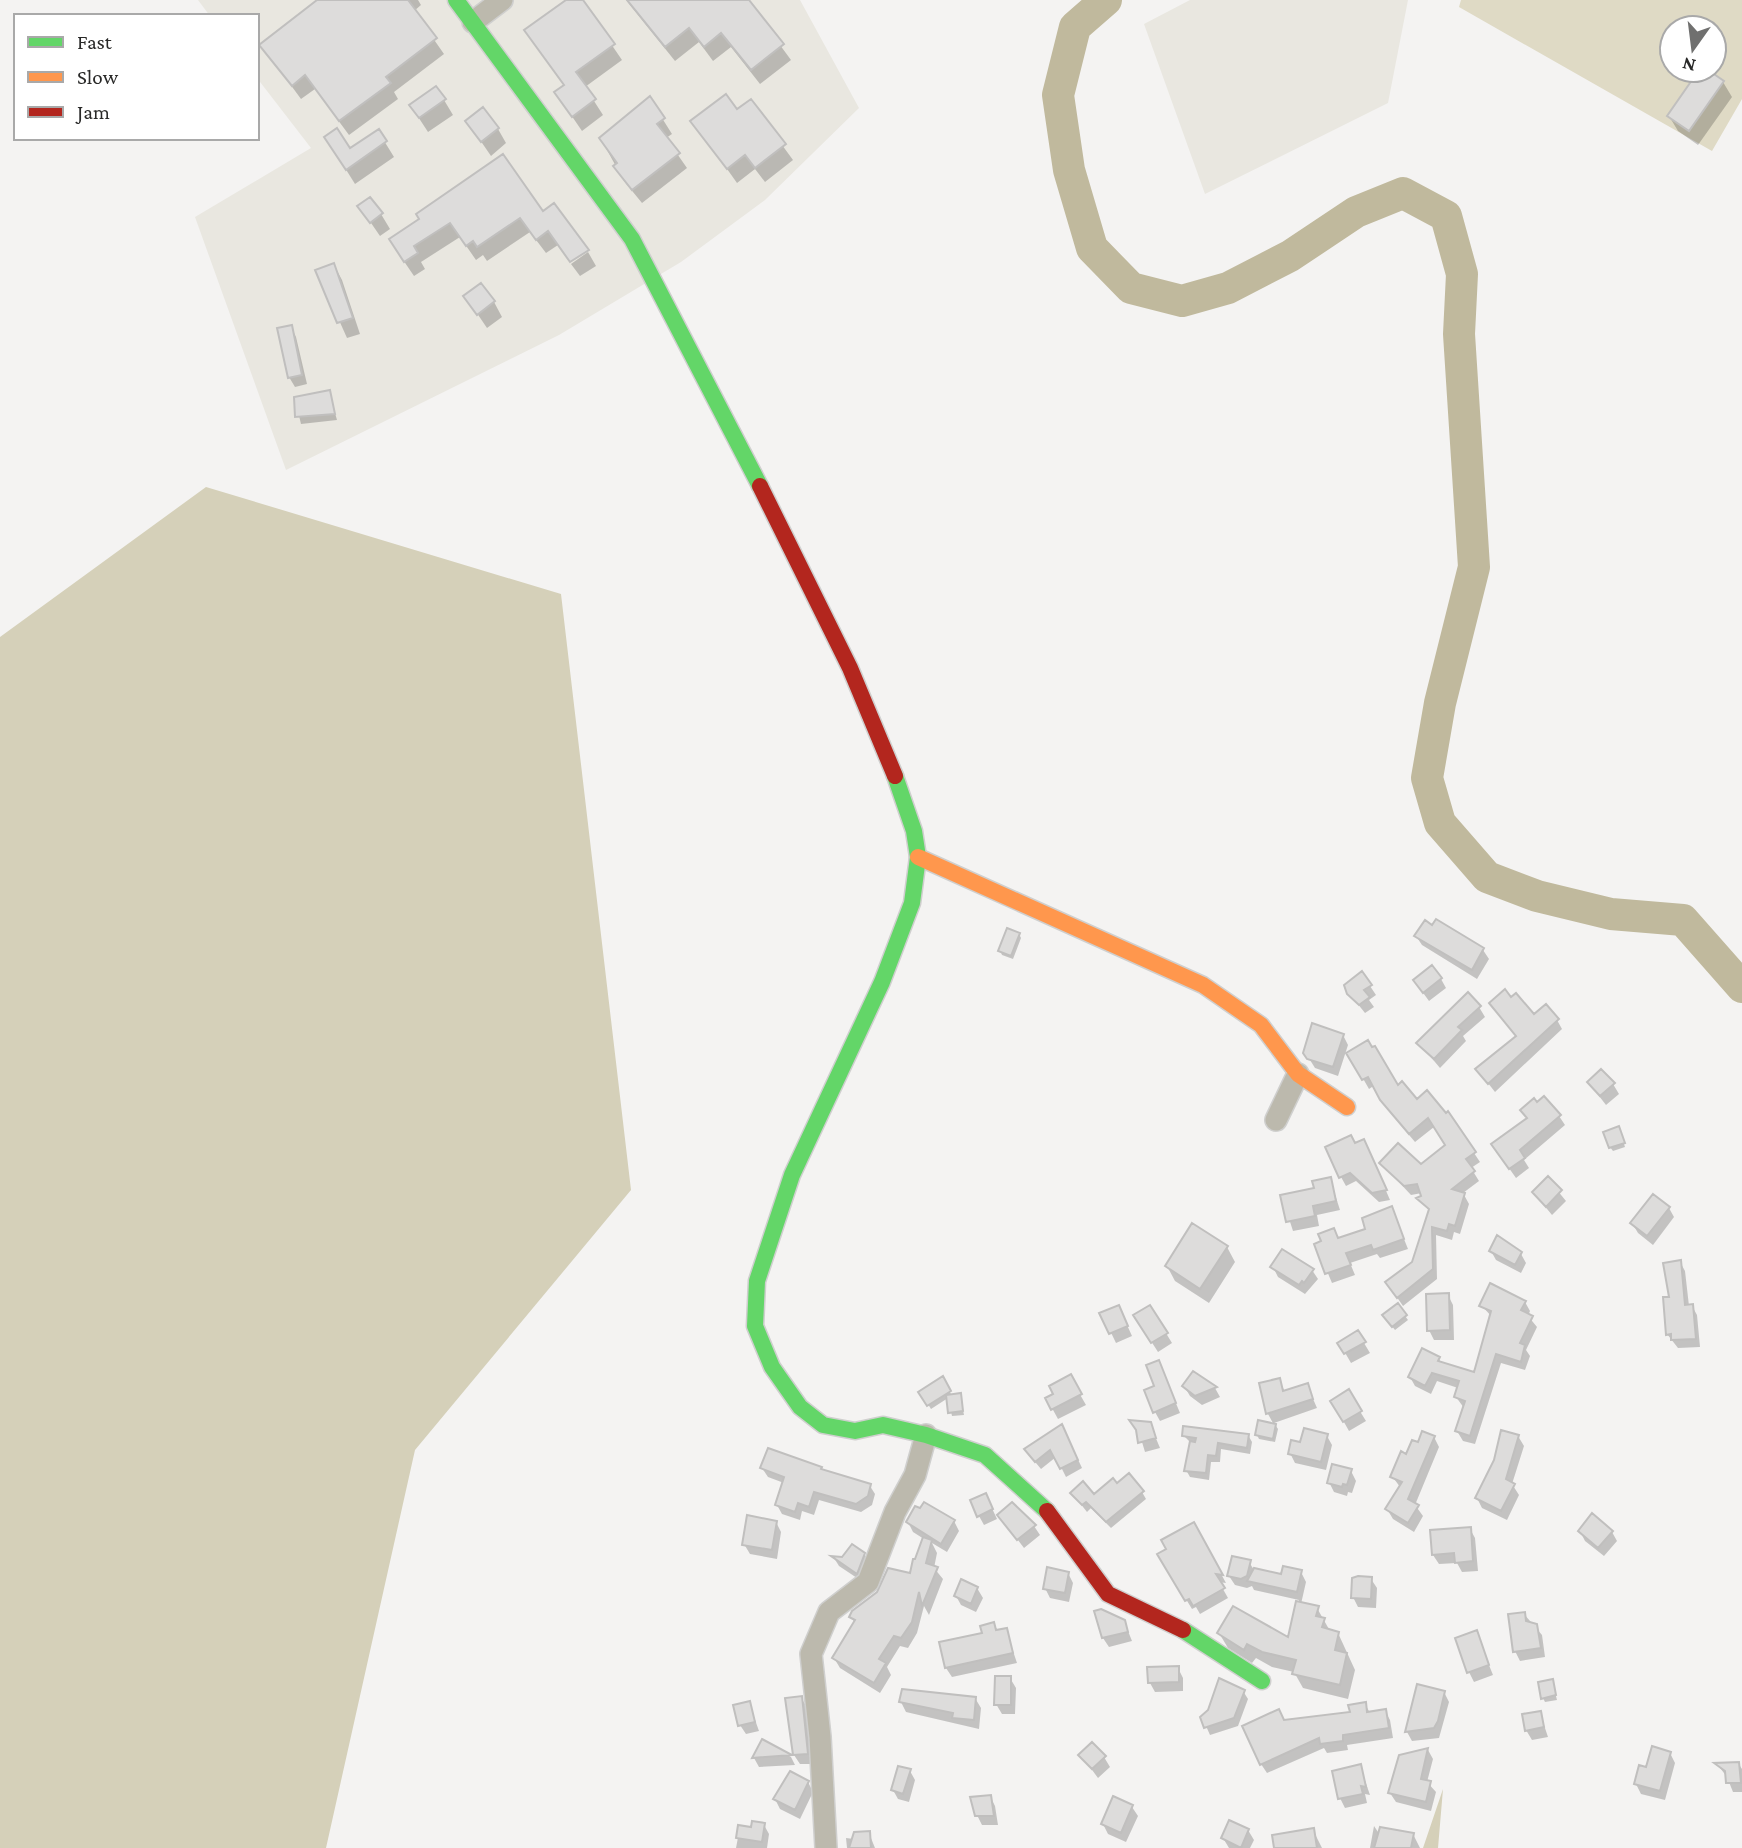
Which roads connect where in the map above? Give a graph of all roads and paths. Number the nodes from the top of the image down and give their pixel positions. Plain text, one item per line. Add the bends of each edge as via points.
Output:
1 (456, 0) edge
2 (502, 0) edge
3 (473, 22) junction
4 (918, 857) junction
5 (1298, 1073) junction
6 (1347, 1107) dead end
7 (1276, 1120) dead end
8 (926, 1435) junction
9 (1262, 1681) dead end
10 (826, 1848) edge

1 - 3 street
2 - 3 street
3 - 4 street via 632,239 662,295 850,668 899,785
4 - 5 street via 1203,985 1261,1026
4 - 8 street via 912,903 883,982 792,1175 753,1305 755,1326 772,1367 810,1418 841,1430 883,1425
5 - 6 street
5 - 7 street
8 - 9 street via 985,1455 1049,1513 1108,1594 1168,1621
8 - 10 street via 915,1475 868,1582 829,1612 811,1654

